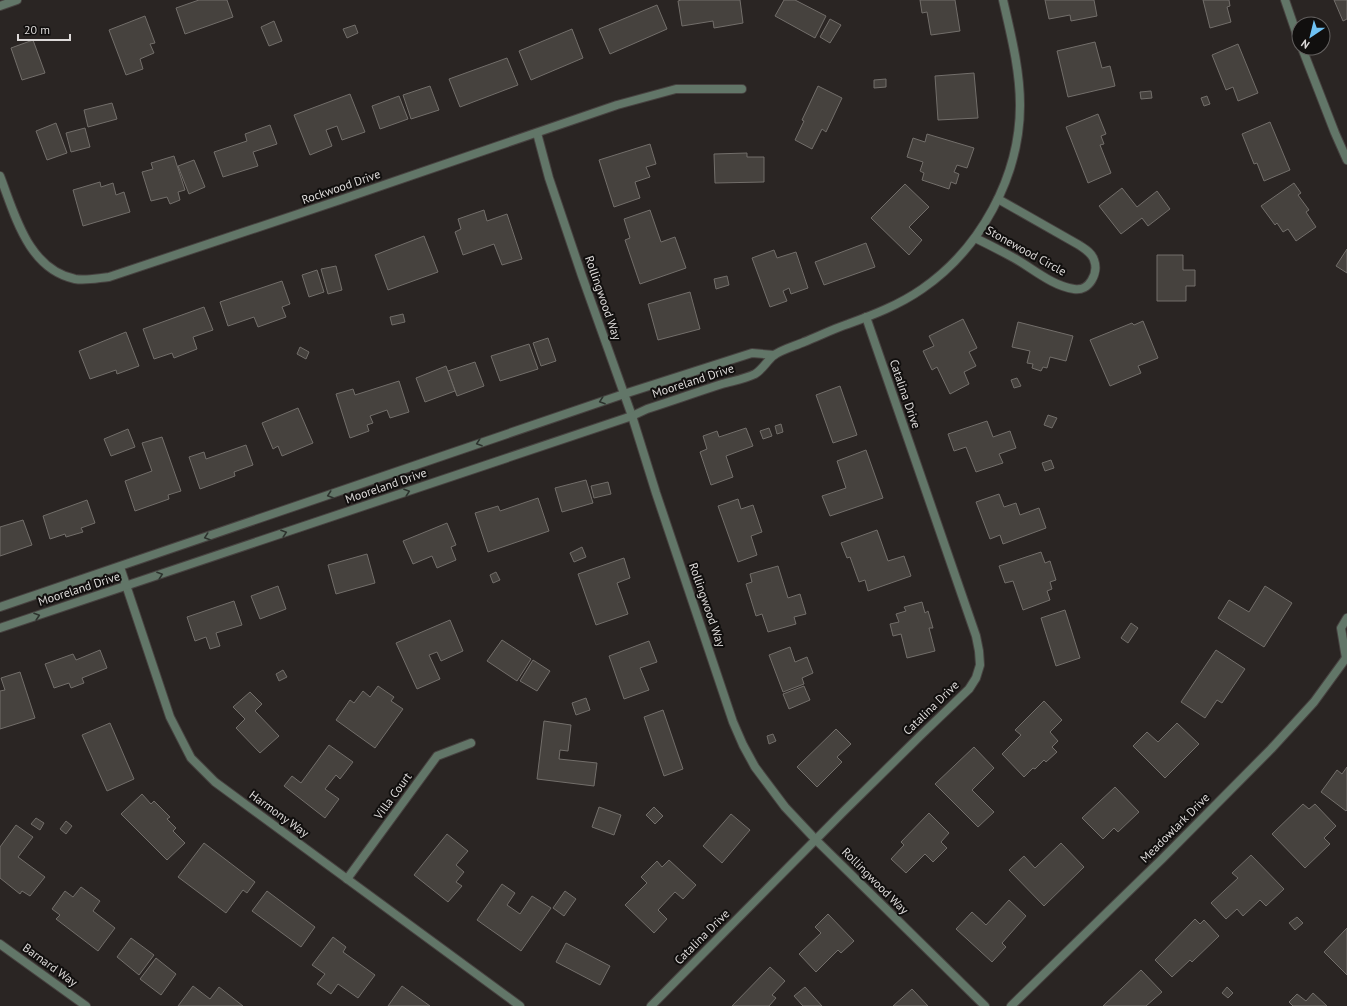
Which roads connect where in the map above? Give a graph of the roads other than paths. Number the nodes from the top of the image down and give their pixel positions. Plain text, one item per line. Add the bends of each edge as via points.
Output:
1 (17, 0) edge
2 (1003, 0) edge
3 (1285, 0) edge
4 (0, 6) edge
5 (1291, 18) edge
6 (1305, 56) edge
7 (742, 89) dead end
8 (537, 133) junction
9 (1347, 160) edge
10 (0, 176) edge
11 (998, 199) junction
12 (975, 238) junction
13 (866, 317) junction
14 (774, 355) junction
15 (624, 394) junction
16 (632, 416) junction
17 (120, 567) junction
18 (126, 586) junction
19 (0, 607) edge
20 (1347, 618) edge
21 (0, 628) edge
22 (471, 743) dead end
23 (816, 840) junction
24 (347, 879) junction
25 (0, 944) edge
26 (86, 1006) edge
27 (520, 1006) edge
28 (651, 1006) edge
29 (985, 1006) edge
30 (1011, 1006) edge

1 - 4 street
2 - 11 street, Mooreland Drive via 1016,63 1020,106 1016,144
3 - 5 street
6 - 9 street
7 - 8 street, Rockwood Drive via 676,89
8 - 10 street, Rockwood Drive via 109,277 92,279 75,279 59,273 45,264 32,250 22,233
8 - 15 street, Rollingwood Way via 554,193
11 - 12 street, Mooreland Drive
11 - 12 street, Stonewood Circle via 1091,254 1095,260 1096,271 1088,285 1074,290 1056,283
12 - 13 street, Mooreland Drive via 948,268 921,290
13 - 14 street, Mooreland Drive
13 - 23 street, Catalina Drive via 974,630 980,665 969,690
14 - 15 street, Mooreland Drive via 752,353
14 - 16 street, Mooreland Drive via 756,373
15 - 16 street, Rollingwood Way
15 -> 17 street, Mooreland Drive
18 -> 16 street, Mooreland Drive
16 - 23 street, Rollingwood Way via 733,722 755,768 769,788
17 - 18 street, Harmony Way
17 - 19 street, Mooreland Drive
21 -> 18 street, Mooreland Drive
18 - 24 street, Harmony Way via 170,717 191,758 215,782
20 - 30 street, Meadowlark Drive via 1341,628 1346,658 1314,702 1163,858
22 - 24 street, Villa Court via 437,756
23 - 28 street, Catalina Drive
23 - 29 street, Rollingwood Way
24 - 27 street, Harmony Way
25 - 26 street, Barnard Way

